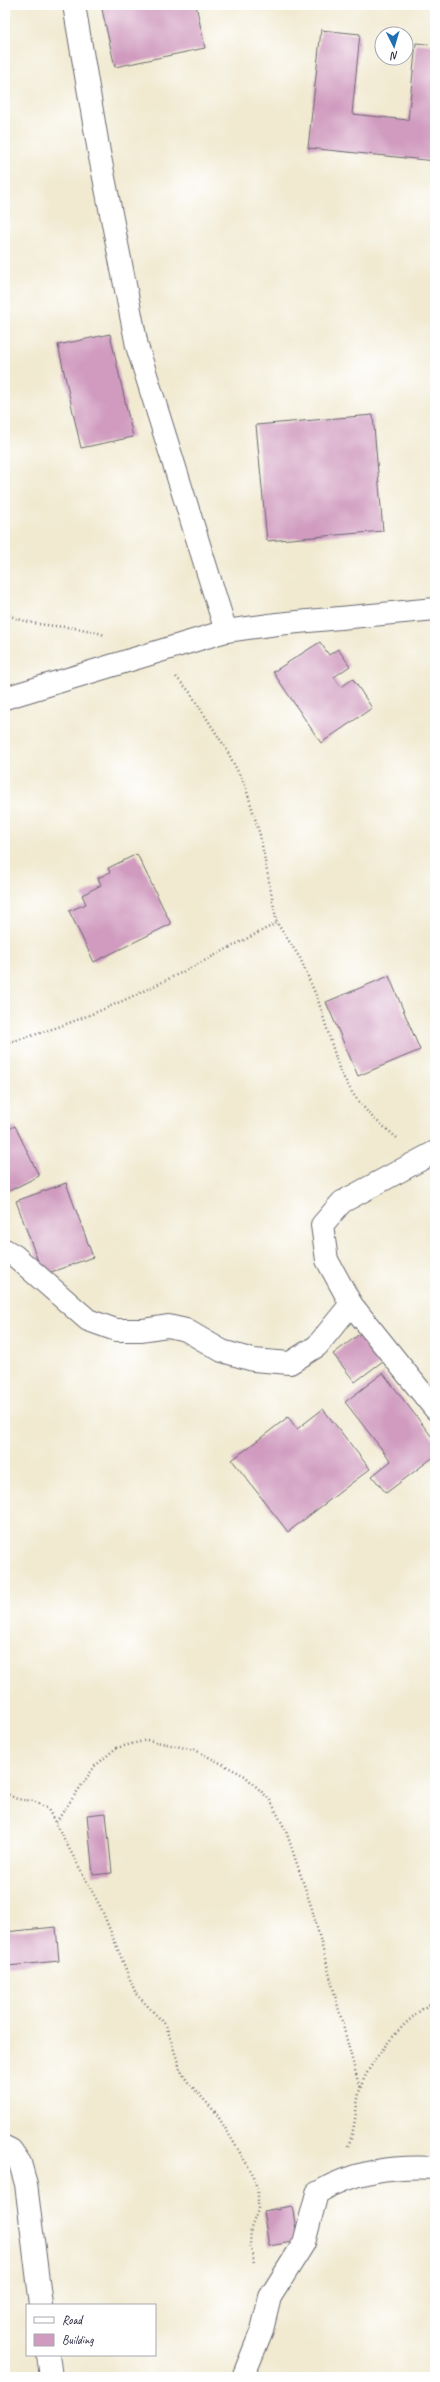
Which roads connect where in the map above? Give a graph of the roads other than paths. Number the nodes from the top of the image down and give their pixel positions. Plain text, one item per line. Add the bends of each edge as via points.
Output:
1 (74, 5) edge
2 (435, 609) edge
3 (226, 631) junction
4 (5, 698) edge
5 (429, 1156) edge
6 (5, 1250) edge
7 (351, 1304) junction
8 (435, 1409) edge
9 (5, 2147) edge
10 (435, 2168) edge
11 (41, 2304) edge
12 (48, 2356) edge
13 (51, 2377) edge
14 (243, 2377) edge

1 - 3 street via 99,152 137,346
2 - 3 street
3 - 4 street
5 - 7 street via 342,1202 322,1225 327,1260
6 - 7 street via 88,1320 116,1330 168,1326 186,1330 222,1351 253,1360 290,1363 317,1346
7 - 8 street
9 - 11 street via 11,2150 20,2163 26,2184
10 - 14 street via 402,2166 366,2172 337,2181 317,2193 304,2243 270,2298 262,2330
12 - 13 street

